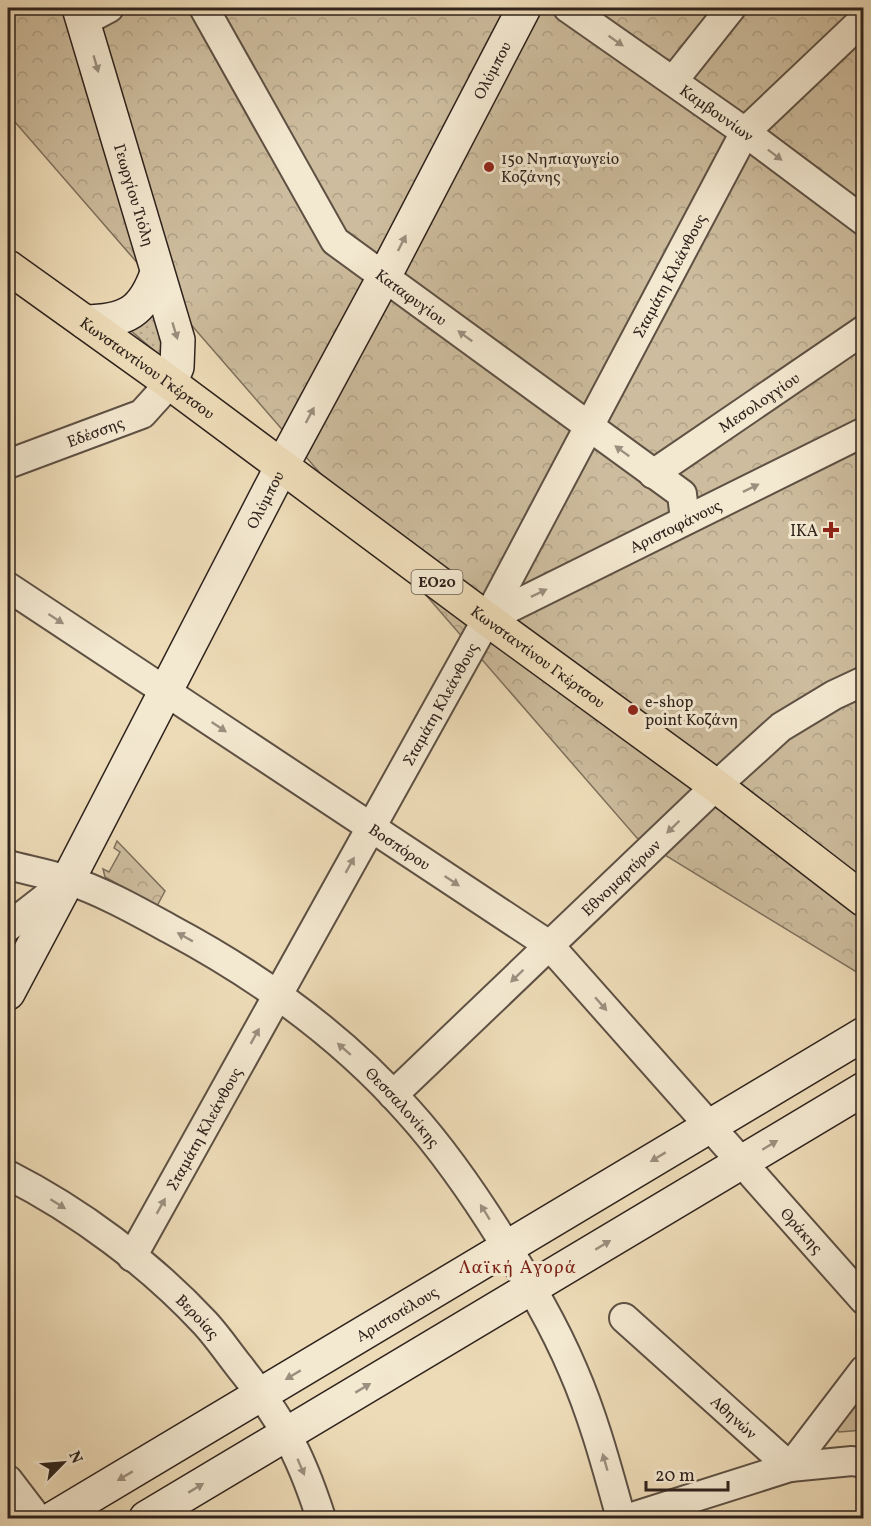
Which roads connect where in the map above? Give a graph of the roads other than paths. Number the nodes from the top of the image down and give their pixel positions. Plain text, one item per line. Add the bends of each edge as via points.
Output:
1 (204, 8) edge
2 (524, 8) edge
3 (568, 8) edge
4 (731, 8) edge
5 (90, 12) edge
6 (864, 19) edge
7 (673, 81) junction
8 (745, 132) junction
9 (864, 221) edge
10 (8, 267) edge
11 (157, 273) junction
12 (384, 277) junction
13 (86, 322) junction
14 (864, 330) edge
15 (170, 382) junction
16 (590, 427) junction
17 (864, 432) edge
18 (8, 464) edge
19 (282, 466) junction
20 (653, 474) junction
21 (686, 520) junction
22 (8, 587) edge
23 (487, 619) junction
24 (864, 681) edge
25 (166, 692) junction
26 (716, 786) junction
27 (371, 827) junction
28 (8, 865) edge
29 (68, 880) junction
30 (864, 900) edge
31 (8, 927) edge
32 (549, 945) junction
33 (8, 993) edge
34 (278, 995) junction
35 (864, 1034) edge
36 (864, 1089) edge
37 (393, 1095) junction
38 (708, 1126) junction
39 (743, 1161) junction
40 (8, 1175) edge
41 (507, 1247) junction
42 (132, 1257) junction
43 (532, 1287) junction
44 (864, 1300) edge
45 (624, 1318) dead end
46 (864, 1370) edge
47 (261, 1394) junction
48 (287, 1434) junction
49 (864, 1463) edge
50 (790, 1467) junction
51 (8, 1479) edge
52 (37, 1518) edge
53 (54, 1518) edge
54 (146, 1518) edge
55 (321, 1518) edge
56 (621, 1518) edge
57 (629, 1518) edge

1 - 12 street, Καταφυγίου via 335,241
12 -> 2 street, Ολύμπου
3 -> 7 street, Καμβουνίων
4 - 7 street
5 -> 11 street, Γεωργίου Τιόλη
6 - 8 street, Σταμάτη Κλεάνθους
7 - 8 street, Καμβουνίων
8 -> 9 street, Καμβουνίων
8 - 16 street, Σταμάτη Κλεάνθους
10 - 13 main road, Κωνσταντίνου Γκέρτσου / ΕΟ20
11 - 13 street via 150,294 132,312 105,322
11 -> 15 street, Γεωργίου Τιόλη via 178,340 177,367
16 -> 12 street, Καταφυγίου
19 -> 12 street, Ολύμπου
13 - 15 main road, Κωνσταντίνου Γκέρτσου / ΕΟ20
14 - 20 street, Μεσολογγίου
15 - 18 street, Εδέσσης via 142,414
15 - 19 main road, Κωνσταντίνου Γκέρτσου / ΕΟ20
20 -> 16 street, Καταφυγίου
16 - 23 street, Σταμάτη Κλεάνθους
21 -> 17 street, Αριστοφάνους
19 - 23 main road, Κωνσταντίνου Γκέρτσου / ΕΟ20
19 - 25 street, Ολύμπου
20 - 21 street, Καταφυγίου via 682,495
23 -> 21 street, Αριστοφάνους
22 -> 25 street, Βοσπόρου
23 - 26 main road, Κωνσταντίνου Γκέρτσου / ΕΟ20
23 - 27 street, Σταμάτη Κλεάνθους
24 - 26 street, Εθνομαρτύρων via 781,728
25 -> 27 street, Βοσπόρου
25 - 29 street, Ολύμπου
26 - 30 main road, Κωνσταντίνου Γκέρτσου / ΕΟ20
26 -> 32 street, Εθνομαρτύρων
27 -> 32 street, Βοσπόρου
34 -> 27 street, Σταμάτη Κλεάνθους
28 - 29 street, Θεσσαλονίκης
29 - 31 street
29 - 33 street, Ολύμπου
34 -> 29 street, Θεσσαλονίκης via 189,939
32 -> 37 street, Εθνομαρτύρων
32 -> 38 street, Βοσπόρου
37 -> 34 street, Θεσσαλονίκης via 322,1029
42 -> 34 street, Σταμάτη Κλεάνθους
35 - 38 street, Αριστοτέλους
39 -> 36 street
41 -> 37 street, Θεσσαλονίκης via 442,1151
38 - 39 street, Βοσπόρου
38 -> 41 street, Αριστοτέλους
43 -> 39 street
39 - 44 street, Θράκης
40 -> 42 street, Βεροίας via 86,1221
41 - 43 street, Θεσσαλονίκης
41 -> 47 street, Αριστοτέλους
42 - 47 street, Βεροίας via 205,1324
48 -> 43 street
56 -> 43 street, Θεσσαλονίκης via 590,1413
45 - 50 street, Αθηνών
46 - 50 street
47 - 48 street, Βεροίας
47 -> 53 street, Αριστοτέλους
54 -> 48 street
48 -> 55 street, Βεροίας
49 - 50 street
50 - 57 street
51 - 52 street

